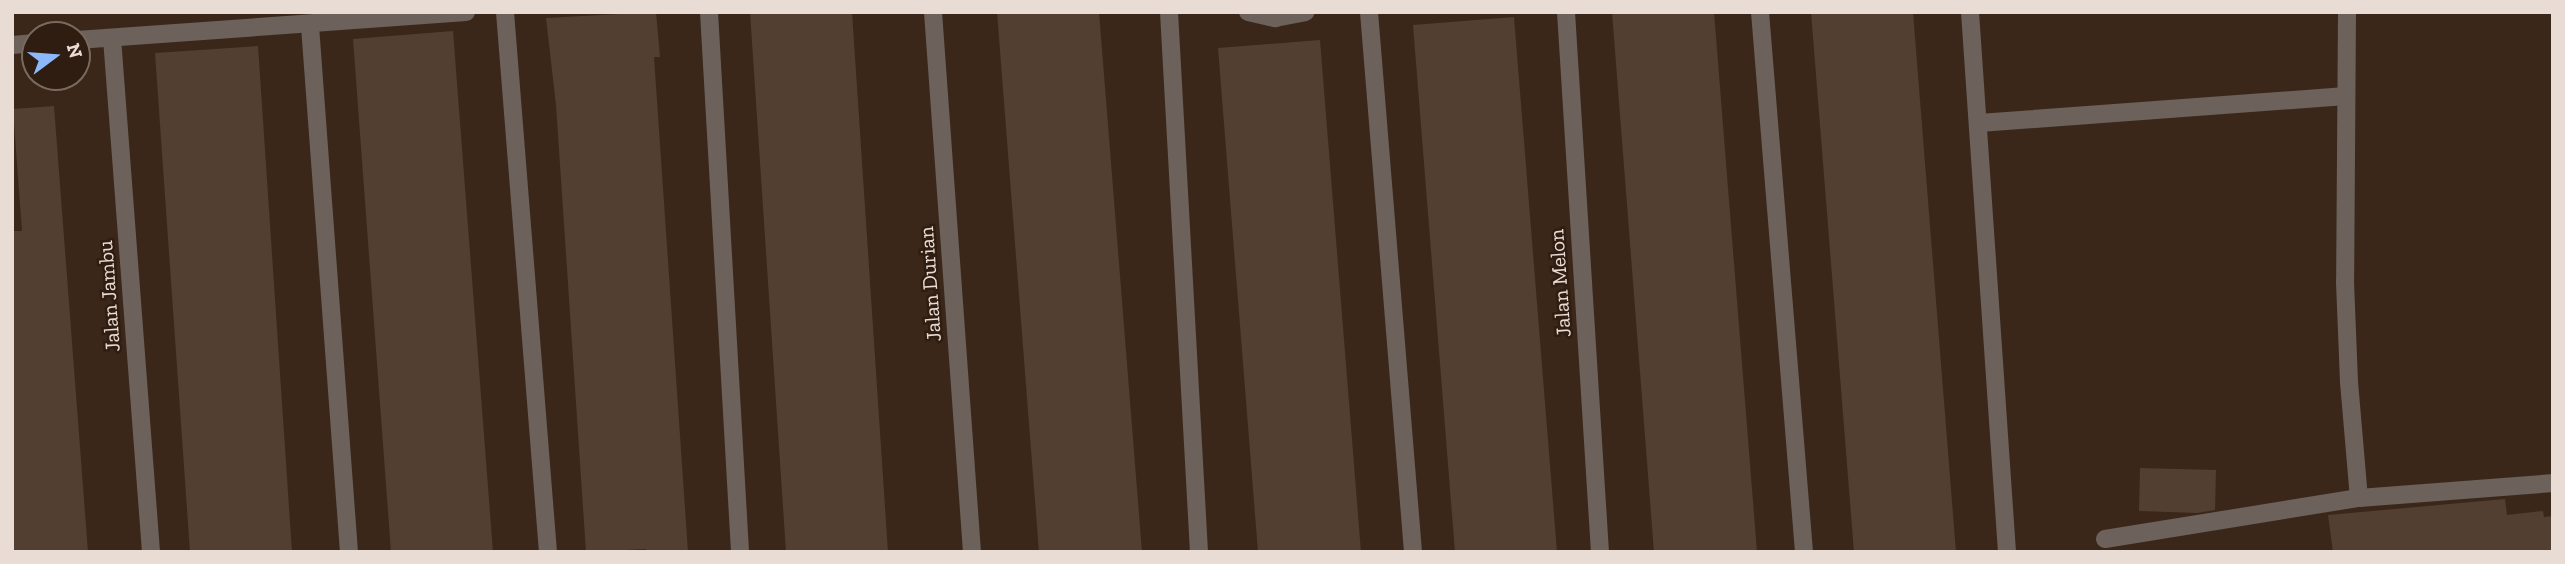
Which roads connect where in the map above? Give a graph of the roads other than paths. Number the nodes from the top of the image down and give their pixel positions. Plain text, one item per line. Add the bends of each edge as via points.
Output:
1 (466, 12) edge
2 (505, 12) edge
3 (709, 12) edge
4 (933, 12) edge
5 (1169, 12) edge
6 (1248, 12) edge
7 (1305, 12) edge
8 (1369, 12) edge
9 (1566, 12) edge
10 (1760, 12) edge
11 (1970, 12) edge
12 (2347, 12) edge
13 (310, 26) junction
14 (111, 38) junction
15 (91, 39) edge
16 (2346, 96) junction
17 (1979, 123) junction
18 (2553, 483) edge
19 (2359, 498) junction
20 (2105, 539) dead end
21 (151, 552) edge
22 (349, 552) edge
23 (548, 552) edge
24 (740, 552) edge
25 (972, 552) edge
26 (1199, 552) edge
27 (1413, 552) edge
28 (1600, 552) edge
29 (1804, 552) edge
30 (2007, 552) edge

1 - 13 street
2 - 23 street
3 - 24 street
4 - 25 street, Jalan Durian
5 - 26 street
6 - 7 street via 1275,18
8 - 27 street
9 - 28 street, Jalan Melon
10 - 29 street
11 - 17 street
12 - 16 street
13 - 14 street
13 - 22 street
14 - 15 street
14 - 21 street, Jalan Jambu
16 - 17 street
16 - 19 street via 2346,294
17 - 30 street
18 - 19 street
19 - 20 street

